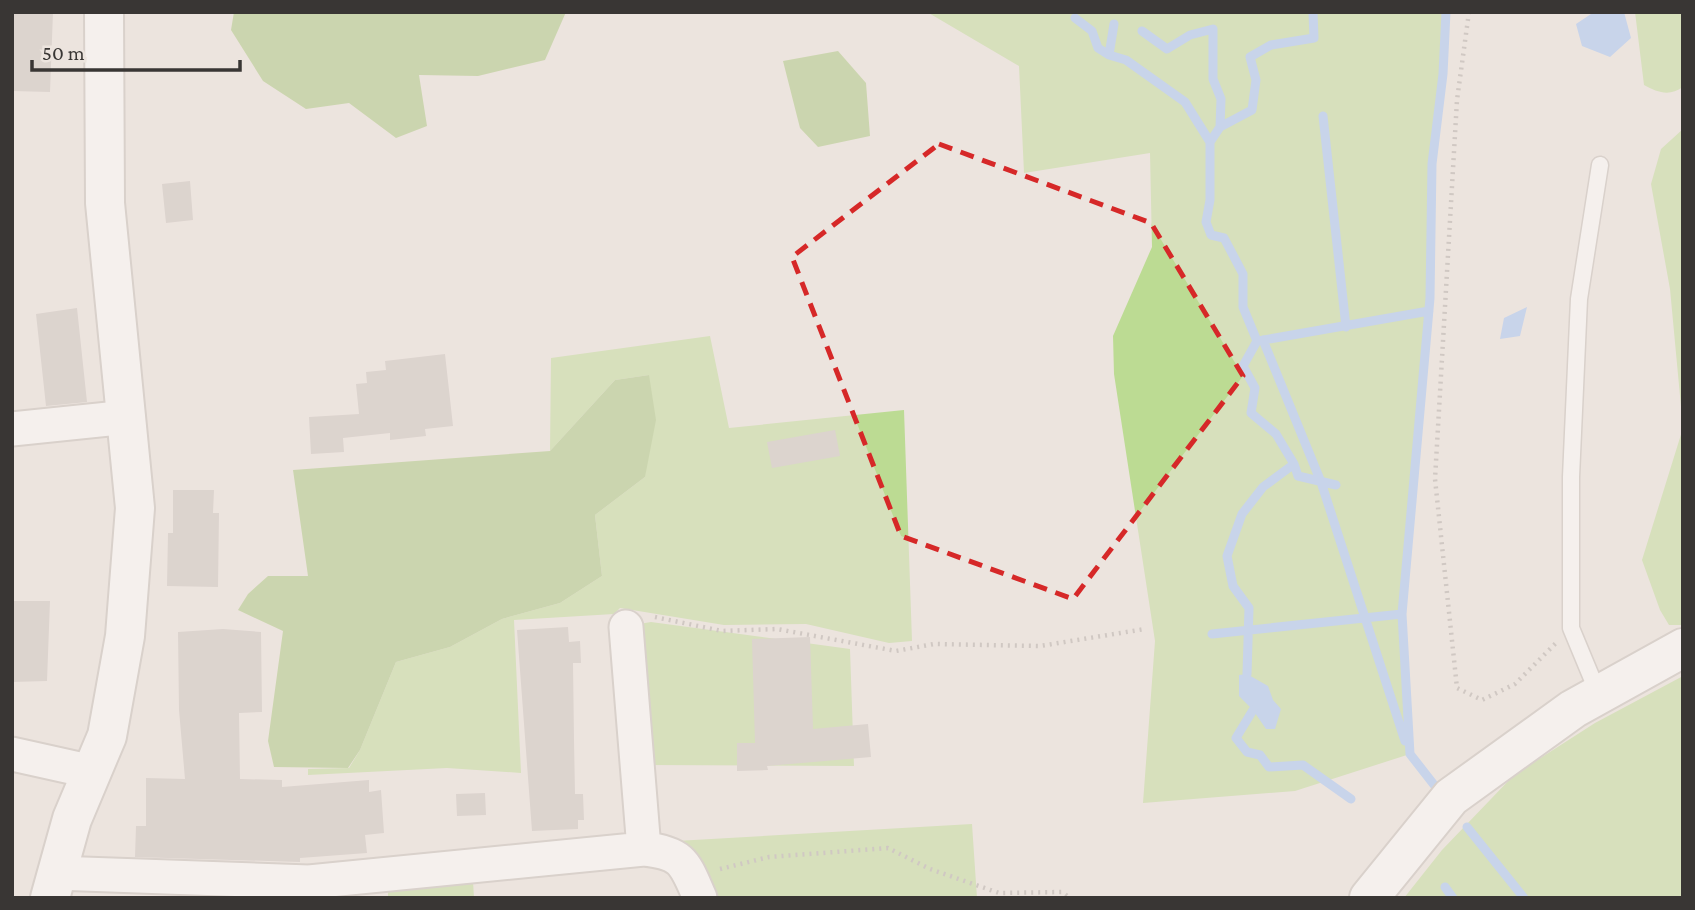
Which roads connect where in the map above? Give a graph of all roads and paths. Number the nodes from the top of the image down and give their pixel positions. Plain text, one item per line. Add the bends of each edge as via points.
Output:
1 (104, 12) edge
2 (1469, 12) edge
3 (1600, 165) dead end
4 (128, 417) junction
5 (12, 429) edge
6 (626, 627) joint
7 (1571, 628) junction
8 (1145, 629) dead end
9 (1683, 648) edge
10 (1598, 694) junction
11 (12, 754) edge
12 (93, 772) junction
13 (644, 849) junction
14 (685, 863) junction
15 (53, 886) edge
16 (700, 898) edge
17 (1070, 898) edge
18 (1369, 898) edge

1 - 4 street via 105,203
2 - 7 path via 1457,100 1435,479 1457,688 1482,700 1515,684
3 - 7 lane via 1579,299 1571,477
4 - 5 street
4 - 12 street via 135,508 125,636 107,736
6 - 8 path via 637,617 654,617 722,631 777,629 896,651 934,644 1040,646
6 - 13 street
7 - 10 lane
9 - 10 street
10 - 18 street via 1451,797
11 - 12 street
12 - 15 street via 72,819
13 - 14 street via 664,851
13 - 15 street via 309,882
14 - 16 street
14 - 17 path via 715,870 769,857 888,848 930,869 999,893 1062,891

